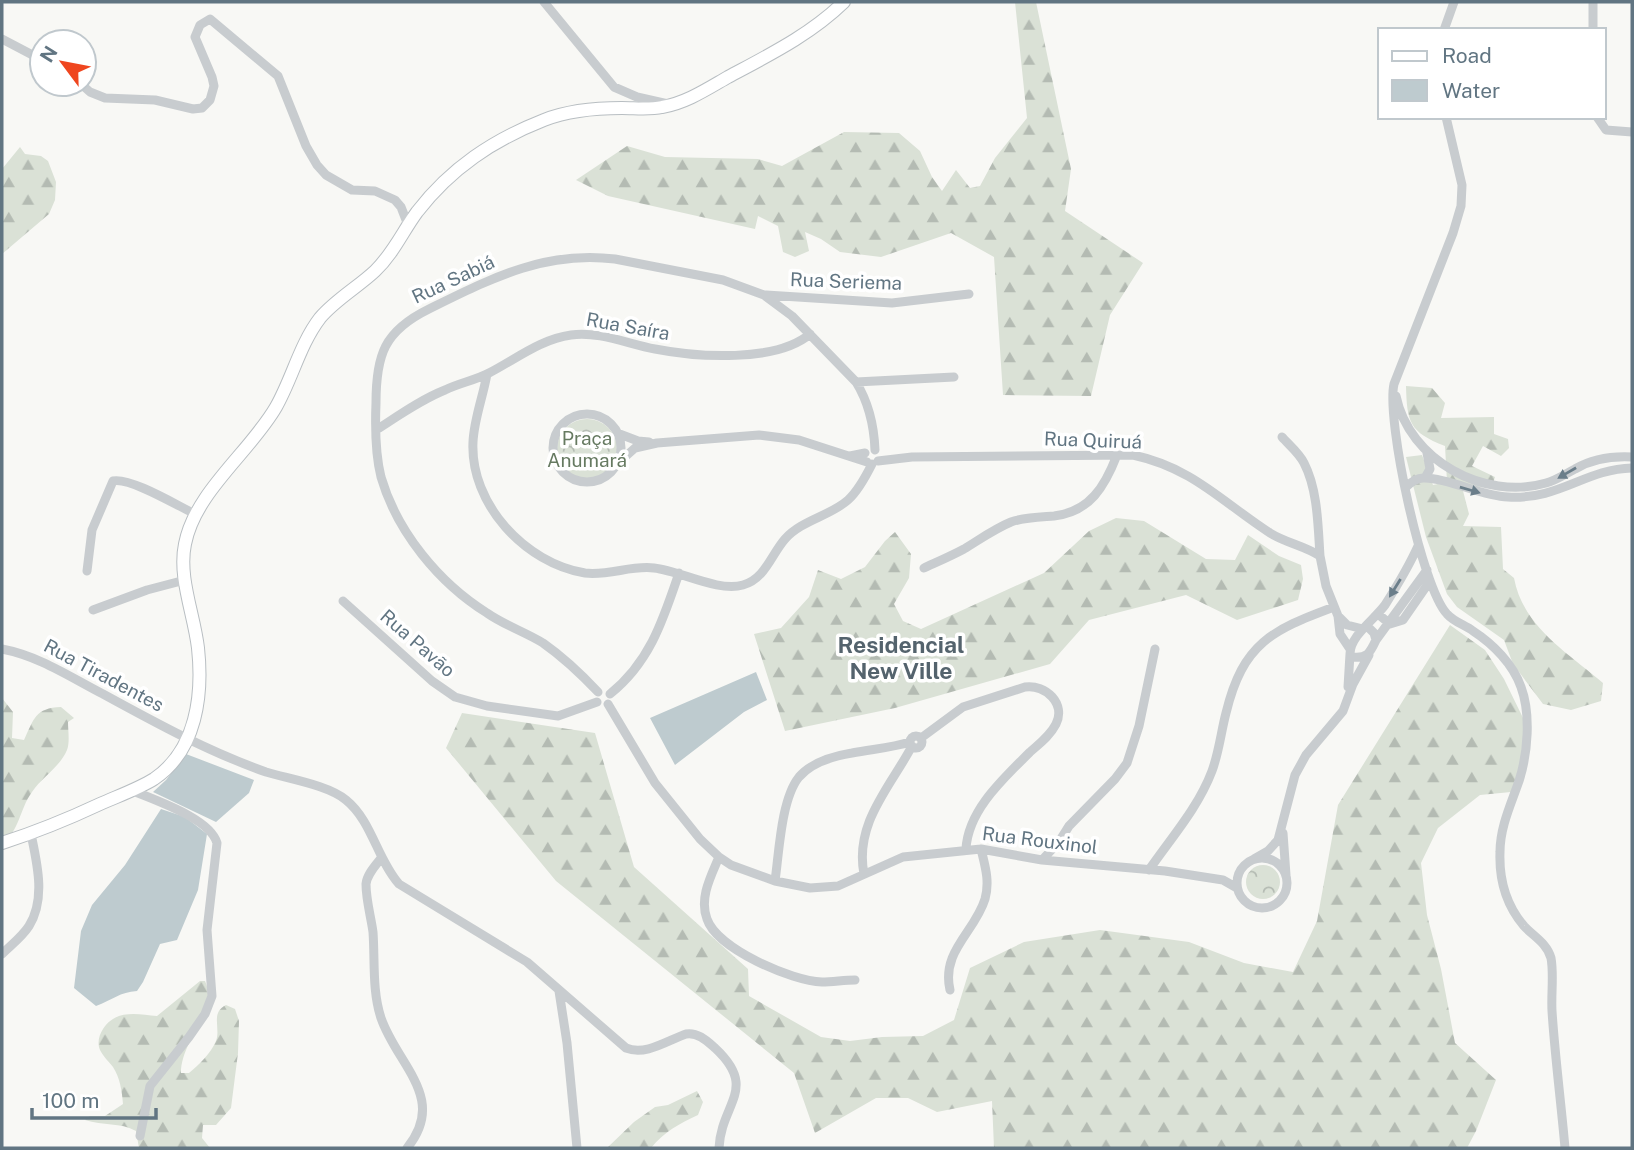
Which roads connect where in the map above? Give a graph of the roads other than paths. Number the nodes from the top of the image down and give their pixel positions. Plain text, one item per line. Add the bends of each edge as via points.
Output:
1 (544, 2) edge
2 (1454, 2) edge
3 (1593, 2) edge
4 (842, 3) edge
5 (1445, 28) edge
6 (1593, 28) edge
7 (2, 39) edge
8 (28, 53) edge
9 (98, 96) edge
10 (673, 104) junction
11 (1446, 119) edge
12 (1598, 119) edge
13 (1632, 132) edge
14 (408, 225) junction
15 (969, 294) dead end
16 (764, 295) junction
17 (810, 334) junction
18 (487, 374) junction
19 (954, 377) dead end
20 (856, 382) junction
21 (877, 382) junction
22 (1394, 384) junction
23 (863, 394) junction
24 (376, 430) junction
25 (617, 433) junction
26 (1282, 437) dead end
27 (1417, 442) junction
28 (657, 443) junction
29 (1398, 444) junction
30 (1427, 453) junction
31 (1117, 455) junction
32 (871, 457) junction
33 (1632, 457) edge
34 (617, 464) junction
35 (1632, 468) edge
36 (1420, 479) junction
37 (1405, 482) junction
38 (195, 514) junction
39 (1418, 546) junction
40 (1320, 556) junction
41 (1410, 565) junction
42 (924, 568) dead end
43 (86, 571) dead end
44 (679, 573) junction
45 (1426, 575) junction
46 (185, 580) junction
47 (343, 601) dead end
48 (93, 610) dead end
49 (1336, 612) junction
50 (1378, 614) junction
51 (1390, 624) junction
52 (1365, 628) junction
53 (1376, 640) junction
54 (2, 649) edge
55 (1155, 649) dead end
56 (1350, 651) junction
57 (1369, 655) junction
58 (598, 697) junction
59 (609, 699) junction
60 (1348, 699) junction
61 (187, 740) junction
62 (917, 743) junction
63 (131, 790) junction
64 (1282, 824) junction
65 (31, 834) junction
66 (1059, 842) junction
67 (2, 843) edge
68 (966, 849) junction
69 (981, 849) junction
70 (1164, 849) junction
71 (382, 856) junction
72 (864, 856) junction
73 (719, 857) junction
74 (1254, 859) junction
75 (1042, 860) junction
76 (1062, 862) junction
77 (878, 867) junction
78 (1149, 870) junction
79 (1165, 871) junction
80 (864, 874) junction
81 (1238, 876) junction
82 (1286, 877) junction
83 (1223, 880) junction
84 (775, 881) junction
85 (1237, 888) junction
86 (2, 954) edge
87 (855, 980) dead end
88 (950, 990) dead end
89 (559, 991) junction
90 (140, 1136) dead end
91 (407, 1148) edge
92 (577, 1148) edge
93 (719, 1148) edge
94 (1565, 1148) edge

1 - 10 street via 614,87
2 - 5 street
3 - 6 street
4 - 10 main road via 796,40
7 - 8 street
9 - 14 street via 202,108 211,100 214,86 195,37 200,25 210,19 278,76 306,146 326,175 352,190 375,191 395,200
10 - 14 main road via 569,112 508,135 454,171
11 - 22 street via 1462,185 1461,206
12 - 13 street via 1606,130
14 - 38 main road via 375,271 321,317 277,405
15 - 16 street, Rua Seriema via 892,303
16 - 17 street, Rua Sabiá
16 - 24 street, Rua Sabiá via 723,280 595,256 528,265 401,325 380,357
17 - 18 street, Rua Saíra via 785,347 721,355 672,352 606,337 572,335 533,348
17 - 20 street, Rua Sabiá
18 - 24 street, Rua Saíra via 433,395
18 - 44 street, Rua Sabiá via 474,429 474,463 491,509 509,533 576,571 648,568
19 - 21 street
20 - 21 street
20 - 23 street, Rua Sabiá
21 - 23 street
22 - 27 street via 1400,409
22 - 29 street via 1392,408
23 - 32 street, Rua Sabiá via 875,433
24 - 58 street, Rua Sabiá via 386,492 404,528 432,566 472,604 565,660
25 - 28 street
25 - 34 street via 621,447
25 - 34 street via 606,419 583,414 562,424 552,445 558,468 577,481 600,480
26 - 40 street via 1308,474
27 - 29 street
27 - 30 street
28 - 32 street, Rua Quiruá via 760,435
28 - 34 street via 635,448
29 - 37 street
33 -> 30 street via 1604,458 1546,483 1521,487 1461,475
30 - 36 street via 1430,469
31 - 32 street, Rua Quiruá
31 - 40 street, Rua Quiruá via 1151,459 1184,472 1279,538
31 - 42 street via 1102,488 1079,509 1010,523
32 - 44 street, Rua Sabiá via 854,493 791,533 760,575 748,583 727,586
36 -> 35 street via 1524,498 1558,491 1601,472
36 - 37 street
37 - 39 street
38 - 43 street via 137,486 113,481 92,530
38 - 46 main road via 183,549
39 - 41 street
39 - 45 street
40 - 49 street
41 - 45 street
41 -> 50 street
44 - 59 street via 642,661
45 - 51 street via 1403,620
45 - 94 street via 1448,616 1491,645 1509,664 1521,687 1527,718 1524,754 1506,813 1500,866 1502,886 1514,911 1547,948 1551,959
46 - 48 street
46 - 61 main road via 201,671 200,699
47 - 58 street, Rua Pavão via 455,697 558,716
49 - 52 street via 1346,625
49 - 56 street via 1340,634
49 - 70 street via 1275,631 1255,649 1231,695 1209,777
50 - 51 street
50 - 52 street
51 - 53 street
52 - 53 street via 1373,631
52 - 56 street
53 - 57 street
54 - 61 street, Rua Tiradentes via 35,658
55 - 66 street via 1127,763
56 - 57 street via 1352,657
56 - 60 street
57 - 60 street
58 - 59 street via 605,691
59 - 73 street, Rua Rouxinol via 667,800
60 - 64 street via 1335,723 1301,763
61 - 63 main road via 168,767
61 - 71 street, Rua Tiradentes via 343,797 370,831
62 - 68 street via 963,707 1025,687 1037,687 1052,696 1058,710 1056,724 977,813 966,837
62 - 72 street via 873,811
62 - 84 street via 850,753 803,773 794,784 786,811
63 - 65 main road
63 - 90 street via 205,826 217,843 207,930 212,996 205,1014 150,1086
64 - 74 street via 1274,846
64 - 82 street
65 - 67 main road
65 - 86 street via 38,870 35,911 29,926
66 - 75 street
66 - 76 street
68 - 69 street, Rua Rouxinol
68 - 77 street, Rua Rouxinol via 903,857
69 - 75 street, Rua Rouxinol
69 - 88 street via 988,876 986,895 950,958
70 - 78 street
70 - 79 street
71 - 89 street, Rua Tiradentes via 399,884 513,951
71 - 91 street via 366,886 377,1000 384,1027 421,1091 424,1106 419,1130
72 - 77 street
72 - 80 street
73 - 84 street, Rua Rouxinol
73 - 87 street via 705,901 706,919 717,935 784,974 822,982
74 - 81 street
74 - 82 street via 1270,859
75 - 76 street, Rua Rouxinol
76 - 78 street, Rua Rouxinol
77 - 80 street, Rua Rouxinol
78 - 79 street, Rua Rouxinol
79 - 83 street, Rua Rouxinol
80 - 84 street, Rua Rouxinol via 831,887
81 - 83 street, Rua Rouxinol
81 - 85 street
82 - 85 street via 1281,899 1267,907 1245,902
83 - 85 street, Rua Rouxinol
89 - 92 street
89 - 93 street, Rua Tiradentes via 630,1050 692,1033 715,1048 728,1062 737,1083

